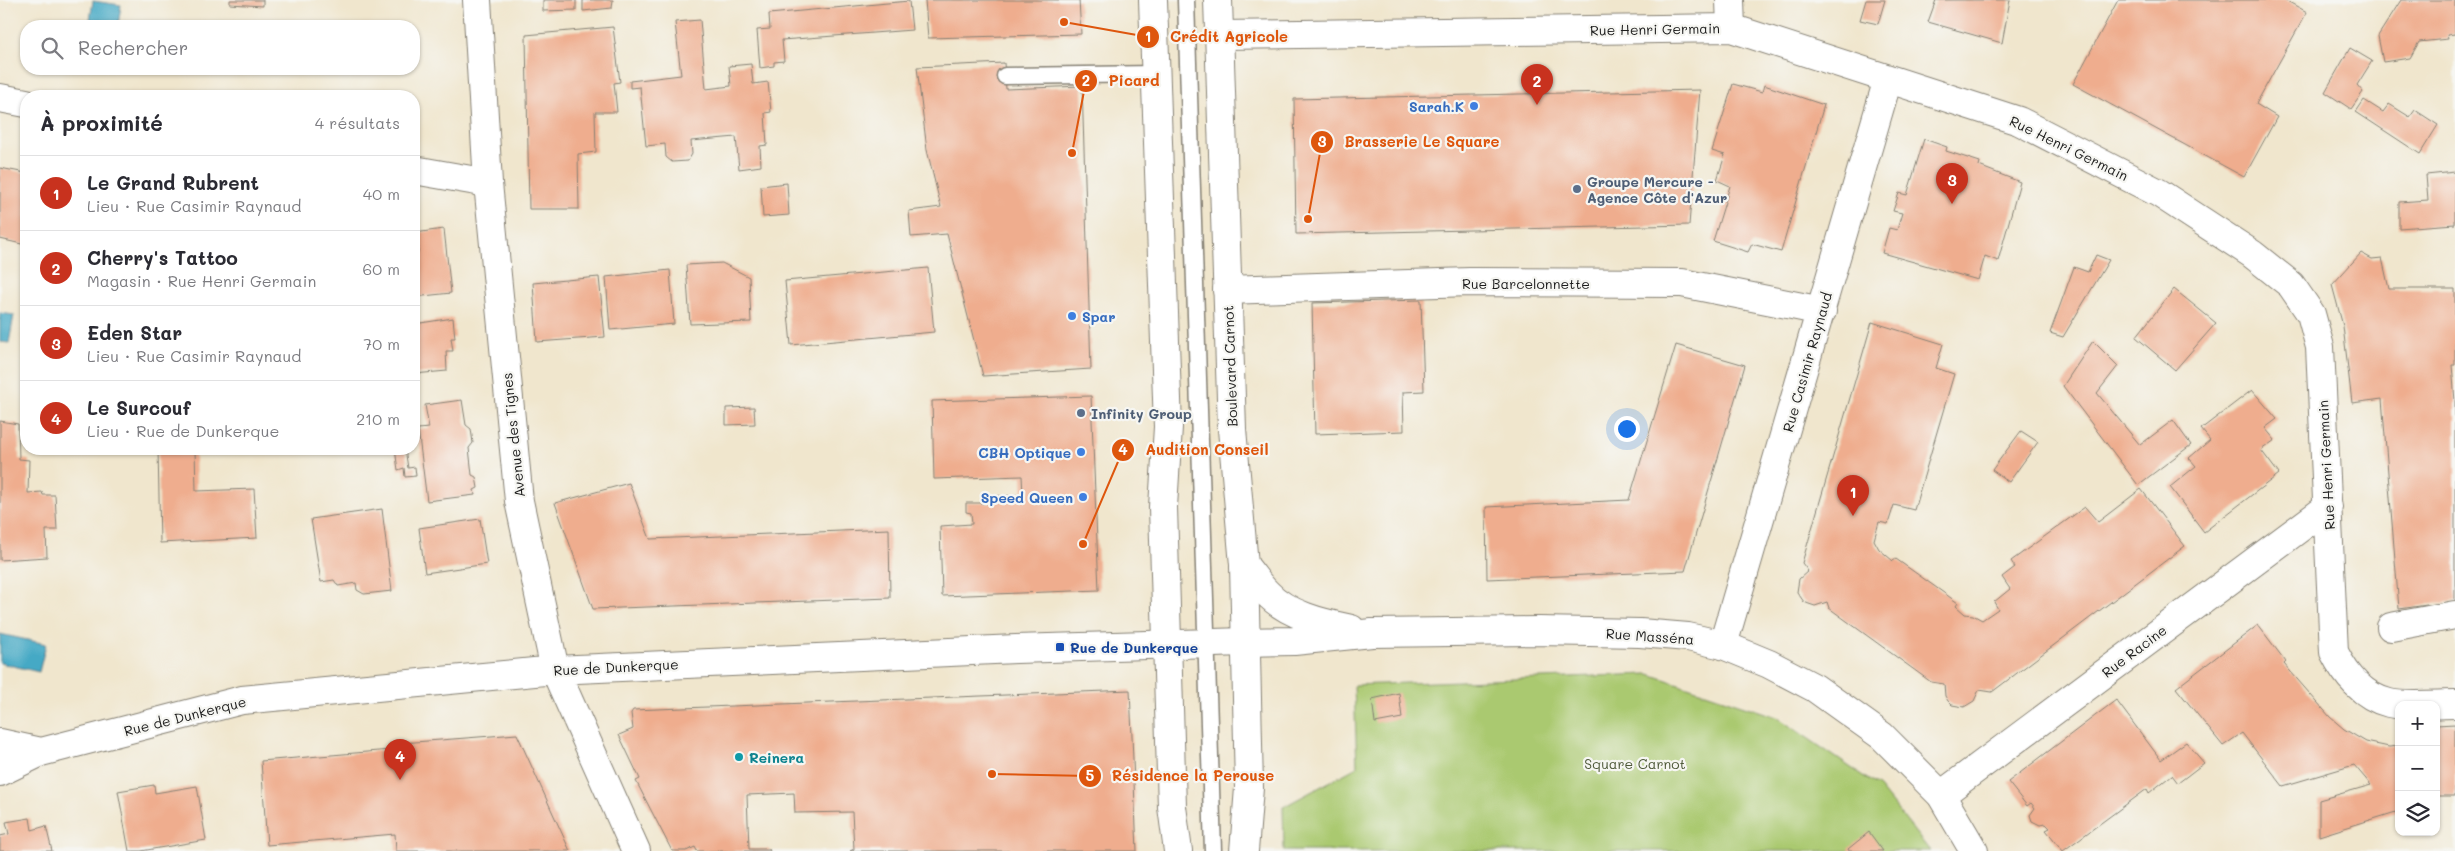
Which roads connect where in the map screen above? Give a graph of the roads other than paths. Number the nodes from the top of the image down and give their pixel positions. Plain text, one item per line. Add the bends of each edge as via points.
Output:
1 (477, 0) edge
2 (1153, 0) edge
3 (1186, 0) edge
4 (1218, 0) edge
5 (1730, 0) edge
6 (1731, 28) junction
7 (1220, 35) junction
8 (1156, 74) junction
9 (1005, 76) dead end
10 (1888, 79) junction
11 (0, 98) edge
12 (20, 102) edge
13 (420, 171) edge
14 (488, 183) junction
15 (1227, 290) junction
16 (1822, 311) junction
17 (2328, 507) junction
18 (1244, 565) junction
19 (2455, 615) edge
20 (2391, 627) dead end
21 (1372, 633) junction
22 (1208, 642) junction
23 (1245, 642) junction
24 (1168, 643) junction
25 (1724, 645) junction
26 (555, 670) junction
27 (2455, 704) edge
28 (0, 743) edge
29 (41, 752) junction
30 (0, 772) edge
31 (1941, 795) junction
32 (636, 851) edge
33 (1178, 851) edge
34 (1213, 851) edge
35 (1244, 851) edge
36 (1974, 851) edge

1 - 14 street, Avenue des Tignes
2 - 8 street
3 - 22 lane
4 - 7 street, Boulevard Carnot
5 - 6 street
6 - 7 street, Rue Henri Germain
6 - 10 street, Rue Henri Germain
7 - 15 street, Boulevard Carnot
8 - 9 lane
8 - 24 street via 1168,427 1163,508
10 - 16 street, Rue Casimir Raynaud
10 - 17 street, Rue Henri Germain via 2019,121 2159,193 2252,254 2291,285 2311,314 2320,347
11 - 12 street
13 - 14 street
14 - 26 street, Avenue des Tignes via 519,501
15 - 16 street, Rue Barcelonnette via 1470,282 1682,283
15 - 18 street, Boulevard Carnot via 1232,429
16 - 25 street, Rue Casimir Raynaud
17 - 27 street, Rue Henri Germain via 2334,652 2343,671 2361,688 2389,703
17 - 31 street, Rue Racine
18 - 21 street via 1279,603 1327,624
18 - 23 street, Boulevard Carnot
19 - 20 street
21 - 23 street, Rue Masséna
21 - 25 street, Rue Masséna via 1640,633 1688,637
22 - 23 street, Rue de Dunkerque
22 - 24 street, Rue de Dunkerque
22 - 34 lane
23 - 35 street, Boulevard Carnot via 1249,788
24 - 26 street, Rue de Dunkerque
24 - 33 street via 1172,807
25 - 31 street, Rue Masséna via 1808,684 1849,711 1882,736
26 - 29 street, Rue de Dunkerque via 242,700
26 - 32 street, Avenue des Tignes
28 - 29 street
29 - 30 street, Rue de Dunkerque
31 - 36 street, Rue Masséna

